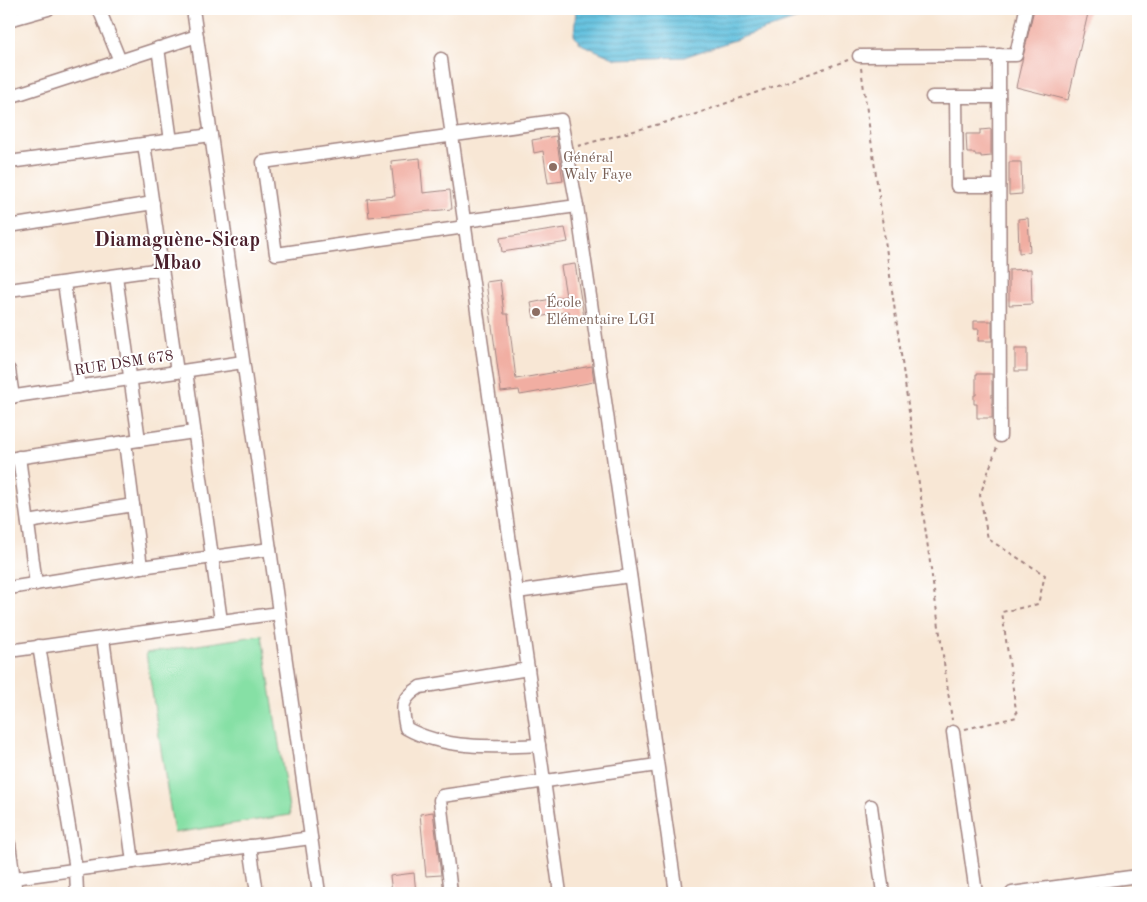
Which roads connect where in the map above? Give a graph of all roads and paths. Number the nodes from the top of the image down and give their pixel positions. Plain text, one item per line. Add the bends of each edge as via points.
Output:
1 (48, 9) edge
2 (100, 9) edge
3 (193, 9) edge
4 (1026, 9) edge
5 (9, 20) edge
6 (197, 36) junction
7 (158, 48) junction
8 (999, 55) junction
9 (859, 56) junction
10 (441, 59) dead end
11 (120, 61) junction
12 (9, 97) edge
13 (999, 97) junction
14 (932, 98) dead end
15 (956, 98) junction
16 (211, 135) junction
17 (452, 135) junction
18 (171, 141) junction
19 (144, 144) junction
20 (566, 149) junction
21 (9, 162) edge
22 (999, 186) junction
23 (153, 203) junction
24 (577, 206) junction
25 (465, 224) junction
26 (9, 226) edge
27 (162, 269) junction
28 (116, 276) junction
29 (64, 283) junction
30 (9, 290) edge
31 (243, 362) junction
32 (9, 370) edge
33 (181, 371) junction
34 (131, 379) junction
35 (79, 387) junction
36 (11, 397) edge
37 (194, 432) junction
38 (1000, 436) joint
39 (139, 440) junction
40 (125, 442) junction
41 (14, 458) edge
42 (133, 505) junction
43 (28, 522) junction
44 (270, 549) junction
45 (212, 558) junction
46 (141, 567) junction
47 (630, 576) junction
48 (36, 584) junction
49 (9, 588) edge
50 (517, 592) junction
51 (279, 613) junction
52 (221, 621) junction
53 (103, 638) junction
54 (39, 646) junction
55 (9, 651) edge
56 (528, 669) junction
57 (953, 732) junction
58 (539, 745) junction
59 (657, 765) junction
60 (544, 782) junction
61 (871, 806) dead end
62 (311, 838) junction
63 (9, 846) edge
64 (250, 846) junction
65 (133, 862) junction
66 (76, 869) junction
67 (1138, 876) edge
68 (14, 878) junction
69 (1068, 889) edge
70 (16, 893) edge
71 (78, 893) edge
72 (258, 893) edge
73 (320, 893) edge
74 (451, 893) edge
75 (560, 893) edge
76 (676, 893) edge
77 (883, 893) edge
78 (976, 893) edge
79 (1012, 893) edge

1 - 5 street
2 - 11 street
3 - 6 street
4 - 8 street via 1016,55
6 - 7 street
6 - 16 street
7 - 11 street
7 - 18 street
8 - 9 street
8 - 13 street
9 - 20 path via 693,115
9 - 57 path
10 - 17 street
11 - 12 street
13 - 15 street
13 - 22 street
14 - 15 street
15 - 22 street via 957,186
16 - 18 street
16 - 31 street
17 - 20 street via 561,120
17 - 25 street
17 - 25 street via 263,162 276,254
18 - 19 street
19 - 21 street
19 - 23 street
20 - 24 street
22 - 38 street
23 - 26 street
23 - 27 street
24 - 25 street
24 - 47 street
25 - 50 street
27 - 28 street
27 - 33 street
28 - 29 street
28 - 34 street
29 - 30 street
29 - 35 street
31 - 33 street, RUE DSM 678
31 - 44 street
32 - 36 street
33 - 34 street, RUE DSM 678
33 - 37 street
34 - 35 street, RUE DSM 678
34 - 39 street
35 - 36 street, RUE DSM 678
37 - 39 street
37 - 45 street
38 - 57 path via 980,495 988,539 1045,575 1038,604 1002,612 1017,717
39 - 40 street
40 - 41 street
40 - 42 street
41 - 43 street
42 - 43 street
42 - 46 street
43 - 48 street
44 - 45 street
44 - 51 street
45 - 46 street
45 - 52 street
46 - 48 street
47 - 50 street
47 - 59 street
48 - 49 street
50 - 56 street
51 - 52 street
51 - 62 street
52 - 53 street
53 - 54 street
53 - 65 street
54 - 55 street
54 - 66 street
56 - 58 street
56 - 58 street via 420,687 408,695 403,716 406,728 418,735 453,744
57 - 78 street
58 - 60 street
59 - 60 street
59 - 76 street
60 - 74 street via 442,796
60 - 75 street
61 - 77 street
62 - 64 street
62 - 73 street
63 - 68 street
64 - 65 street
64 - 72 street
65 - 66 street
66 - 68 street
66 - 71 street
67 - 69 street
68 - 70 street
69 - 79 street

